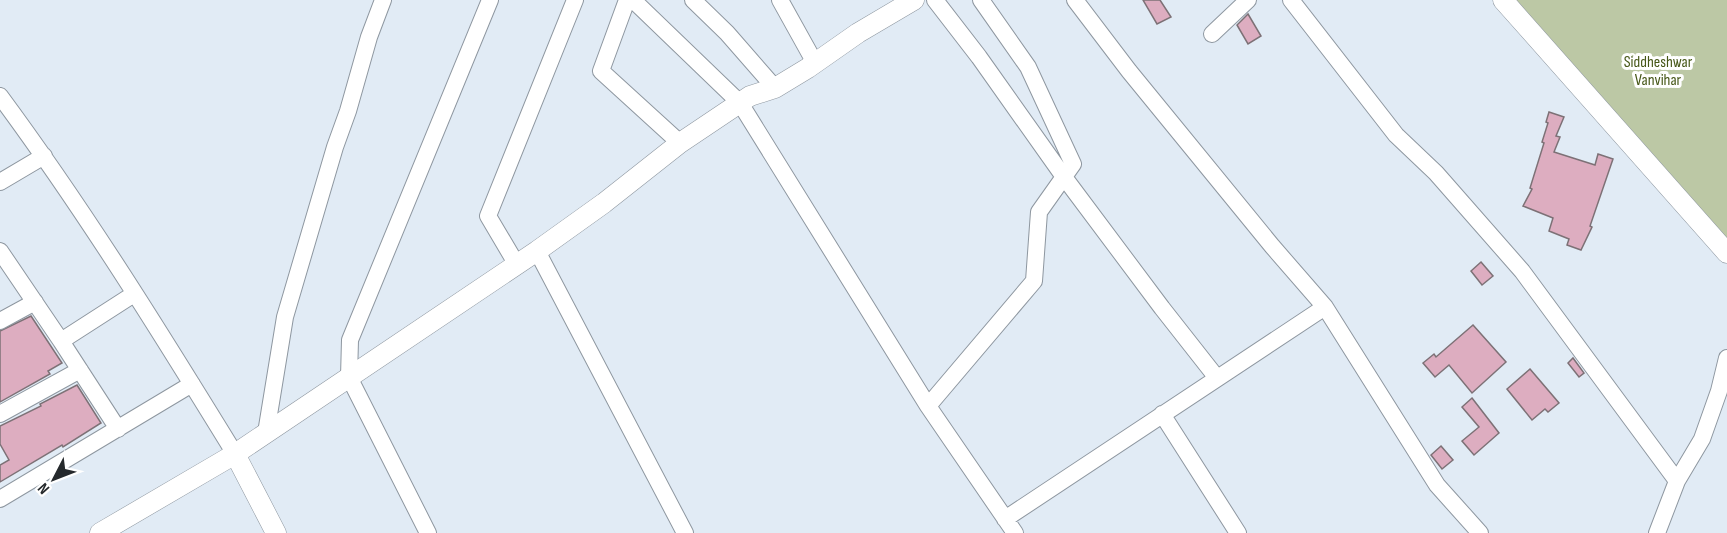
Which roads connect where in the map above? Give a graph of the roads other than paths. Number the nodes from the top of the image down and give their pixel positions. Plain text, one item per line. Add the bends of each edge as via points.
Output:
1 (383, 0) edge
2 (490, 0) edge
3 (575, 0) edge
4 (627, 0) edge
5 (633, 0) edge
6 (693, 0) edge
7 (780, 0) edge
8 (914, 0) edge
9 (935, 0) edge
10 (981, 0) edge
11 (1075, 0) edge
12 (1248, 0) edge
13 (1291, 0) edge
14 (1503, 0) edge
15 (1212, 33) dead end
16 (815, 63) junction
17 (776, 88) junction
18 (0, 96) edge
19 (740, 104) junction
20 (680, 143) junction
21 (44, 156) junction
22 (1064, 177) junction
23 (0, 182) edge
24 (0, 251) edge
25 (537, 251) junction
26 (1727, 253) edge
27 (517, 265) junction
28 (134, 294) junction
29 (35, 302) junction
30 (1325, 307) junction
31 (0, 321) edge
32 (61, 341) junction
33 (1727, 358) edge
34 (80, 370) junction
35 (349, 377) junction
36 (1217, 378) junction
37 (192, 384) junction
38 (928, 406) junction
39 (0, 414) edge
40 (1162, 414) junction
41 (117, 429) junction
42 (266, 433) junction
43 (235, 454) junction
44 (1677, 481) junction
45 (0, 499) edge
46 (1005, 519) junction
47 (100, 533) edge
48 (276, 533) edge
49 (428, 533) edge
50 (685, 533) edge
51 (1014, 533) edge
52 (1239, 533) edge
53 (1480, 533) edge
54 (1657, 533) edge

1 - 42 street via 285,317
2 - 35 street via 350,340
3 - 27 street via 488,216
4 - 20 street via 601,71
5 - 19 street
6 - 17 street
7 - 16 street
8 - 16 street
9 - 22 street
10 - 22 street via 1028,67 1073,164
11 - 30 street
12 - 15 street
13 - 44 street via 1396,135 1436,173 1522,271
14 - 26 street
16 - 17 street
17 - 19 street via 750,96
18 - 21 street
19 - 20 street
19 - 38 street
20 - 25 street
21 - 23 street
21 - 28 street
22 - 36 street
22 - 38 street via 1039,212 1034,281
24 - 29 street
25 - 27 street
25 - 50 street
27 - 35 street
28 - 32 street
28 - 37 street
29 - 31 street
29 - 32 street
30 - 36 street
30 - 53 street via 1437,484
32 - 34 street
33 - 44 street via 1702,439
34 - 39 street
34 - 41 street
35 - 42 street
35 - 49 street
36 - 40 street
37 - 41 street
37 - 43 street
38 - 46 street
40 - 46 street
40 - 52 street
41 - 45 street
42 - 43 street
43 - 47 street
43 - 48 street
44 - 54 street
46 - 51 street

